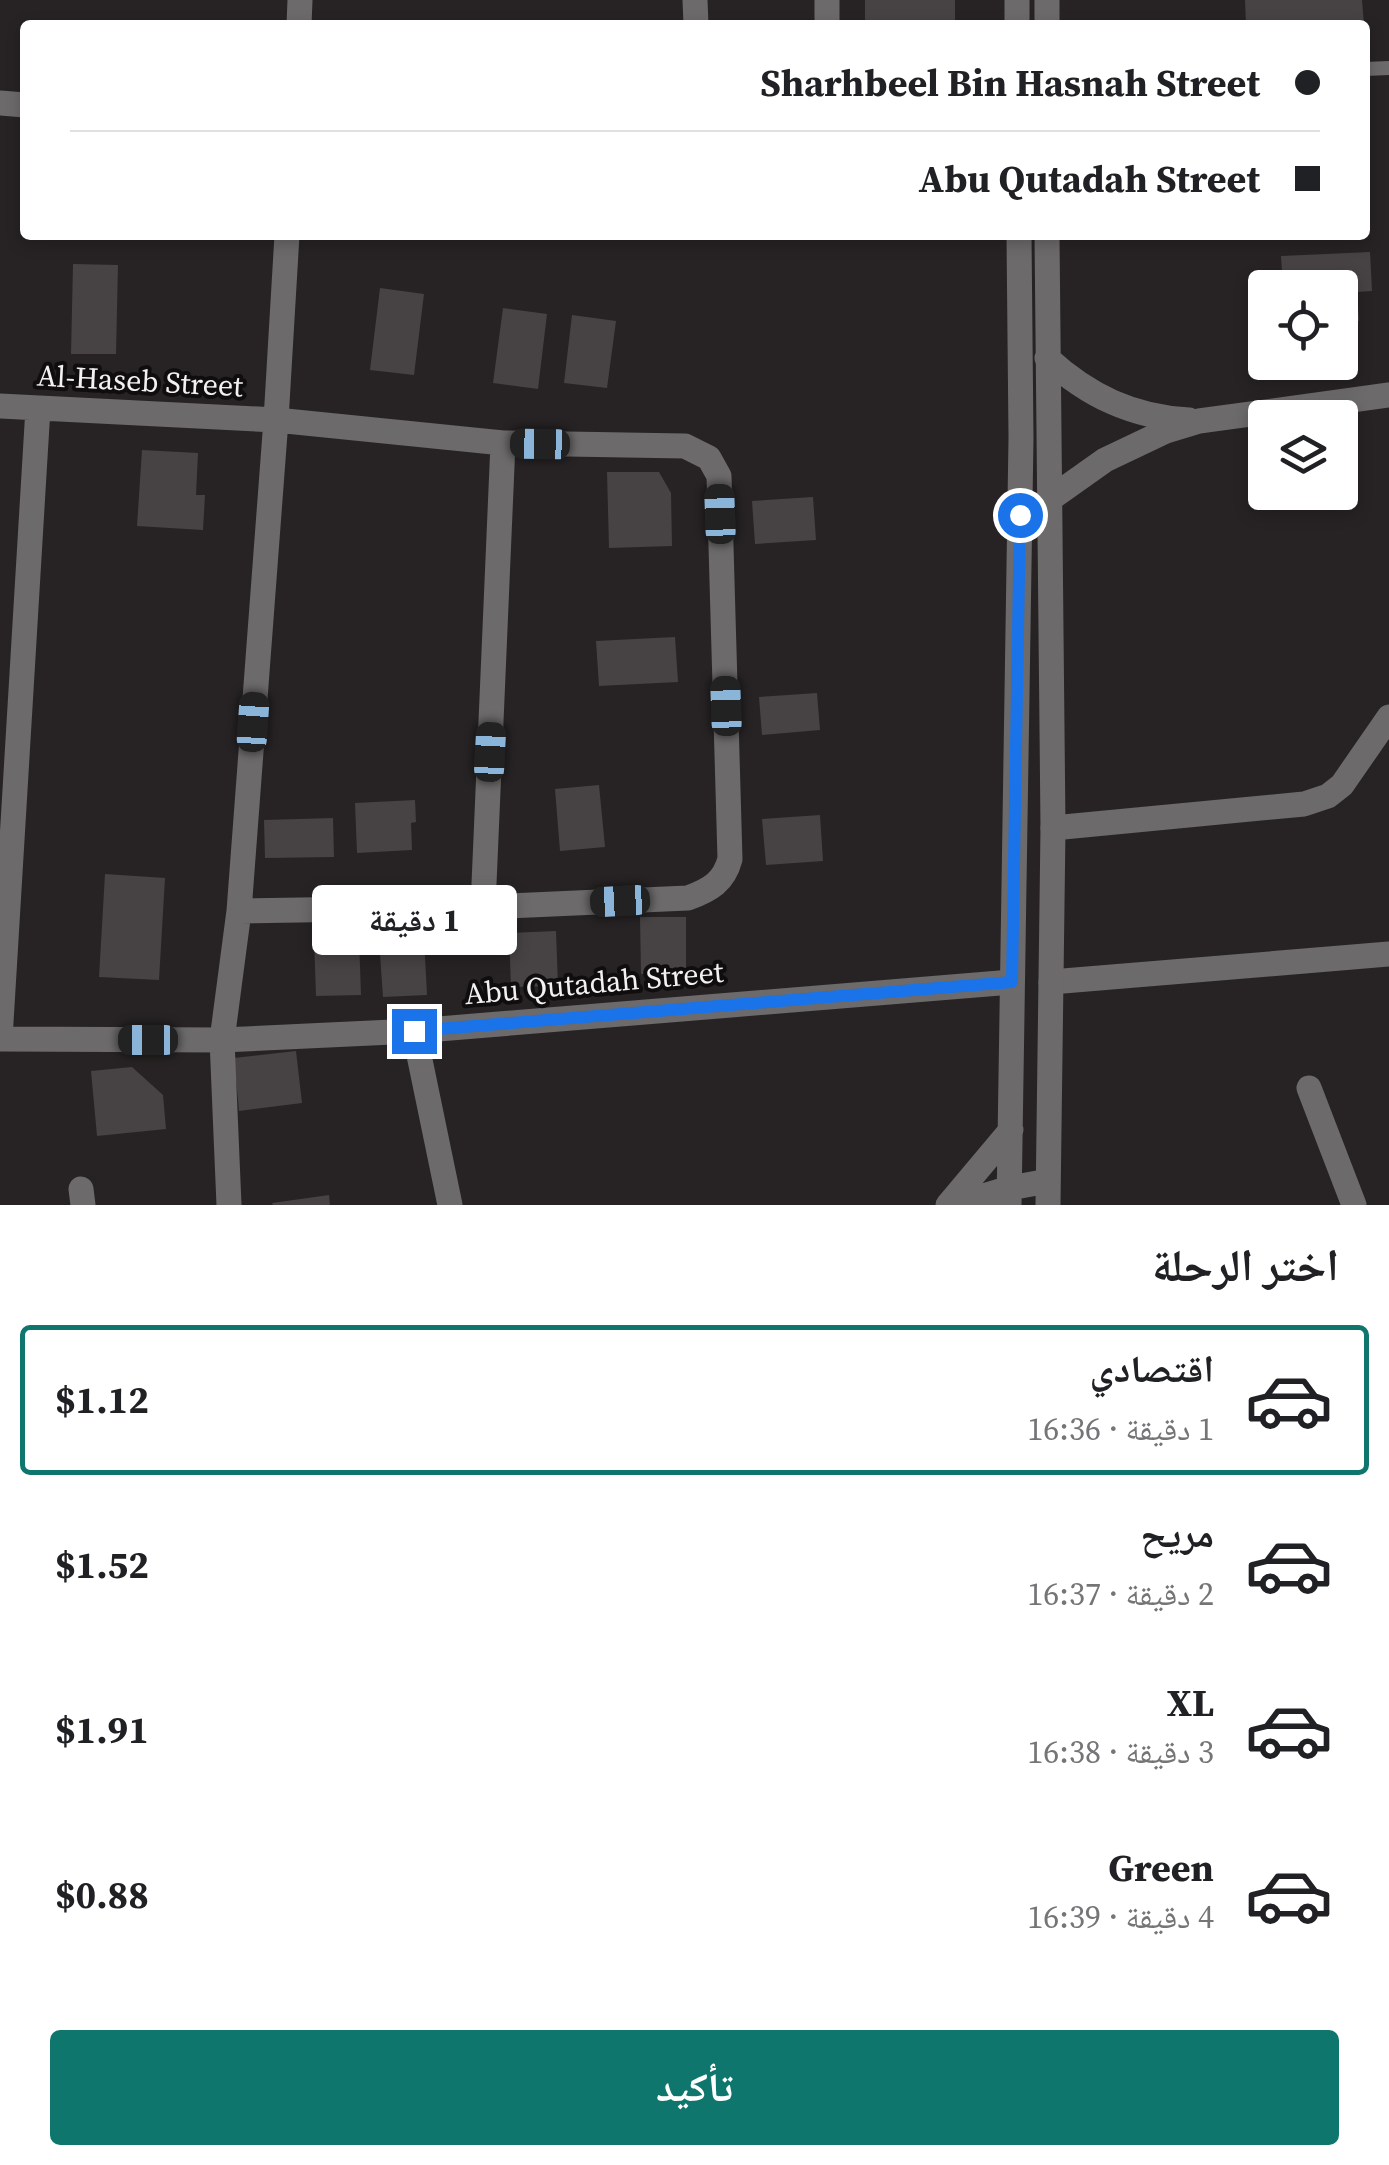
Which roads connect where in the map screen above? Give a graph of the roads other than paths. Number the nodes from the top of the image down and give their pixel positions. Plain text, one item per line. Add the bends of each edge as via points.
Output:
1 (287, 240) edge
2 (1019, 240) edge
3 (1047, 240) edge
4 (1047, 358) junction
5 (1389, 395) edge
6 (0, 406) edge
7 (38, 408) junction
8 (276, 420) junction
9 (1199, 421) junction
10 (503, 443) junction
11 (1050, 499) junction
12 (1389, 717) edge
13 (1053, 828) junction
14 (483, 906) junction
15 (239, 911) junction
16 (1389, 954) edge
17 (1012, 982) junction
18 (1051, 982) junction
19 (414, 1031) junction
20 (0, 1040) edge
21 (222, 1040) junction
22 (1309, 1088) dead end
23 (1011, 1130) junction
24 (1048, 1193) edge
25 (1010, 1196) edge
26 (229, 1205) edge
27 (450, 1205) edge
28 (951, 1205) edge
29 (1354, 1205) edge

1 - 8 street
2 - 17 street
3 - 4 street
4 - 9 street via 1116,405
4 - 11 street
5 - 9 street
6 - 7 street, Al-Haseb Street
7 - 8 street, Al-Haseb Street
7 - 20 street
8 - 10 street, Al-Haseb Street
8 - 15 street
9 - 11 street via 1135,444
10 - 14 street
10 - 14 street, Al-Haseb Street via 685,446 708,458 718,476 730,859 717,884 688,898
11 - 13 street
12 - 13 street via 1342,786 1304,804
13 - 18 street
14 - 15 street, Al-Haseb Street
15 - 21 street
16 - 18 street
17 - 19 street, Abu Qutadah Street
17 - 23 street
18 - 24 street
19 - 21 street, Abu Qutadah Street
19 - 27 street
20 - 21 street, Abu Qutadah Street
21 - 26 street
22 - 29 street
23 - 25 street
23 - 28 street
24 - 25 street
25 - 28 street

